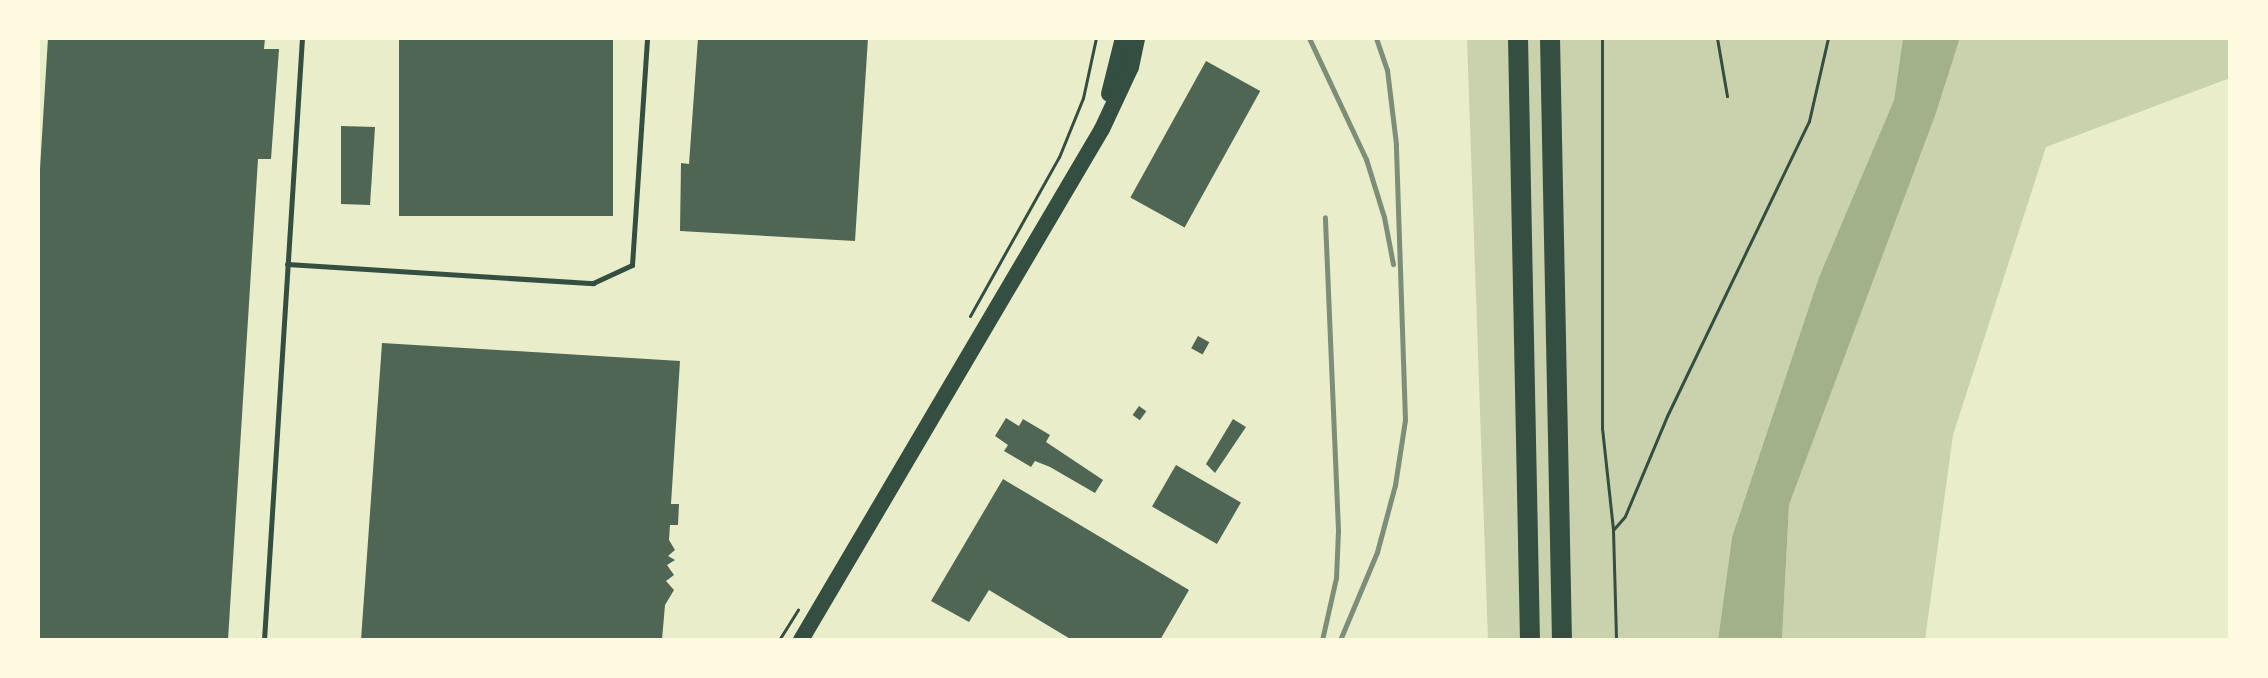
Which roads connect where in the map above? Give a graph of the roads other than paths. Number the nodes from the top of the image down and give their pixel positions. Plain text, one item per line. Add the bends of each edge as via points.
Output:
1 (302, 38) edge
2 (647, 38) edge
3 (1123, 38) edge
4 (1137, 38) edge
5 (1518, 38) edge
6 (1550, 38) edge
7 (1081, 166) junction
8 (287, 264) junction
9 (264, 640) edge
10 (801, 640) edge
11 (1530, 640) edge
12 (1562, 640) edge

1 - 8 lane
2 - 8 lane via 632,265 593,283
3 - 7 main road via 1100,123
4 - 7 main road via 1131,67
5 - 11 highway
6 - 12 highway
7 - 10 main road
8 - 9 lane

